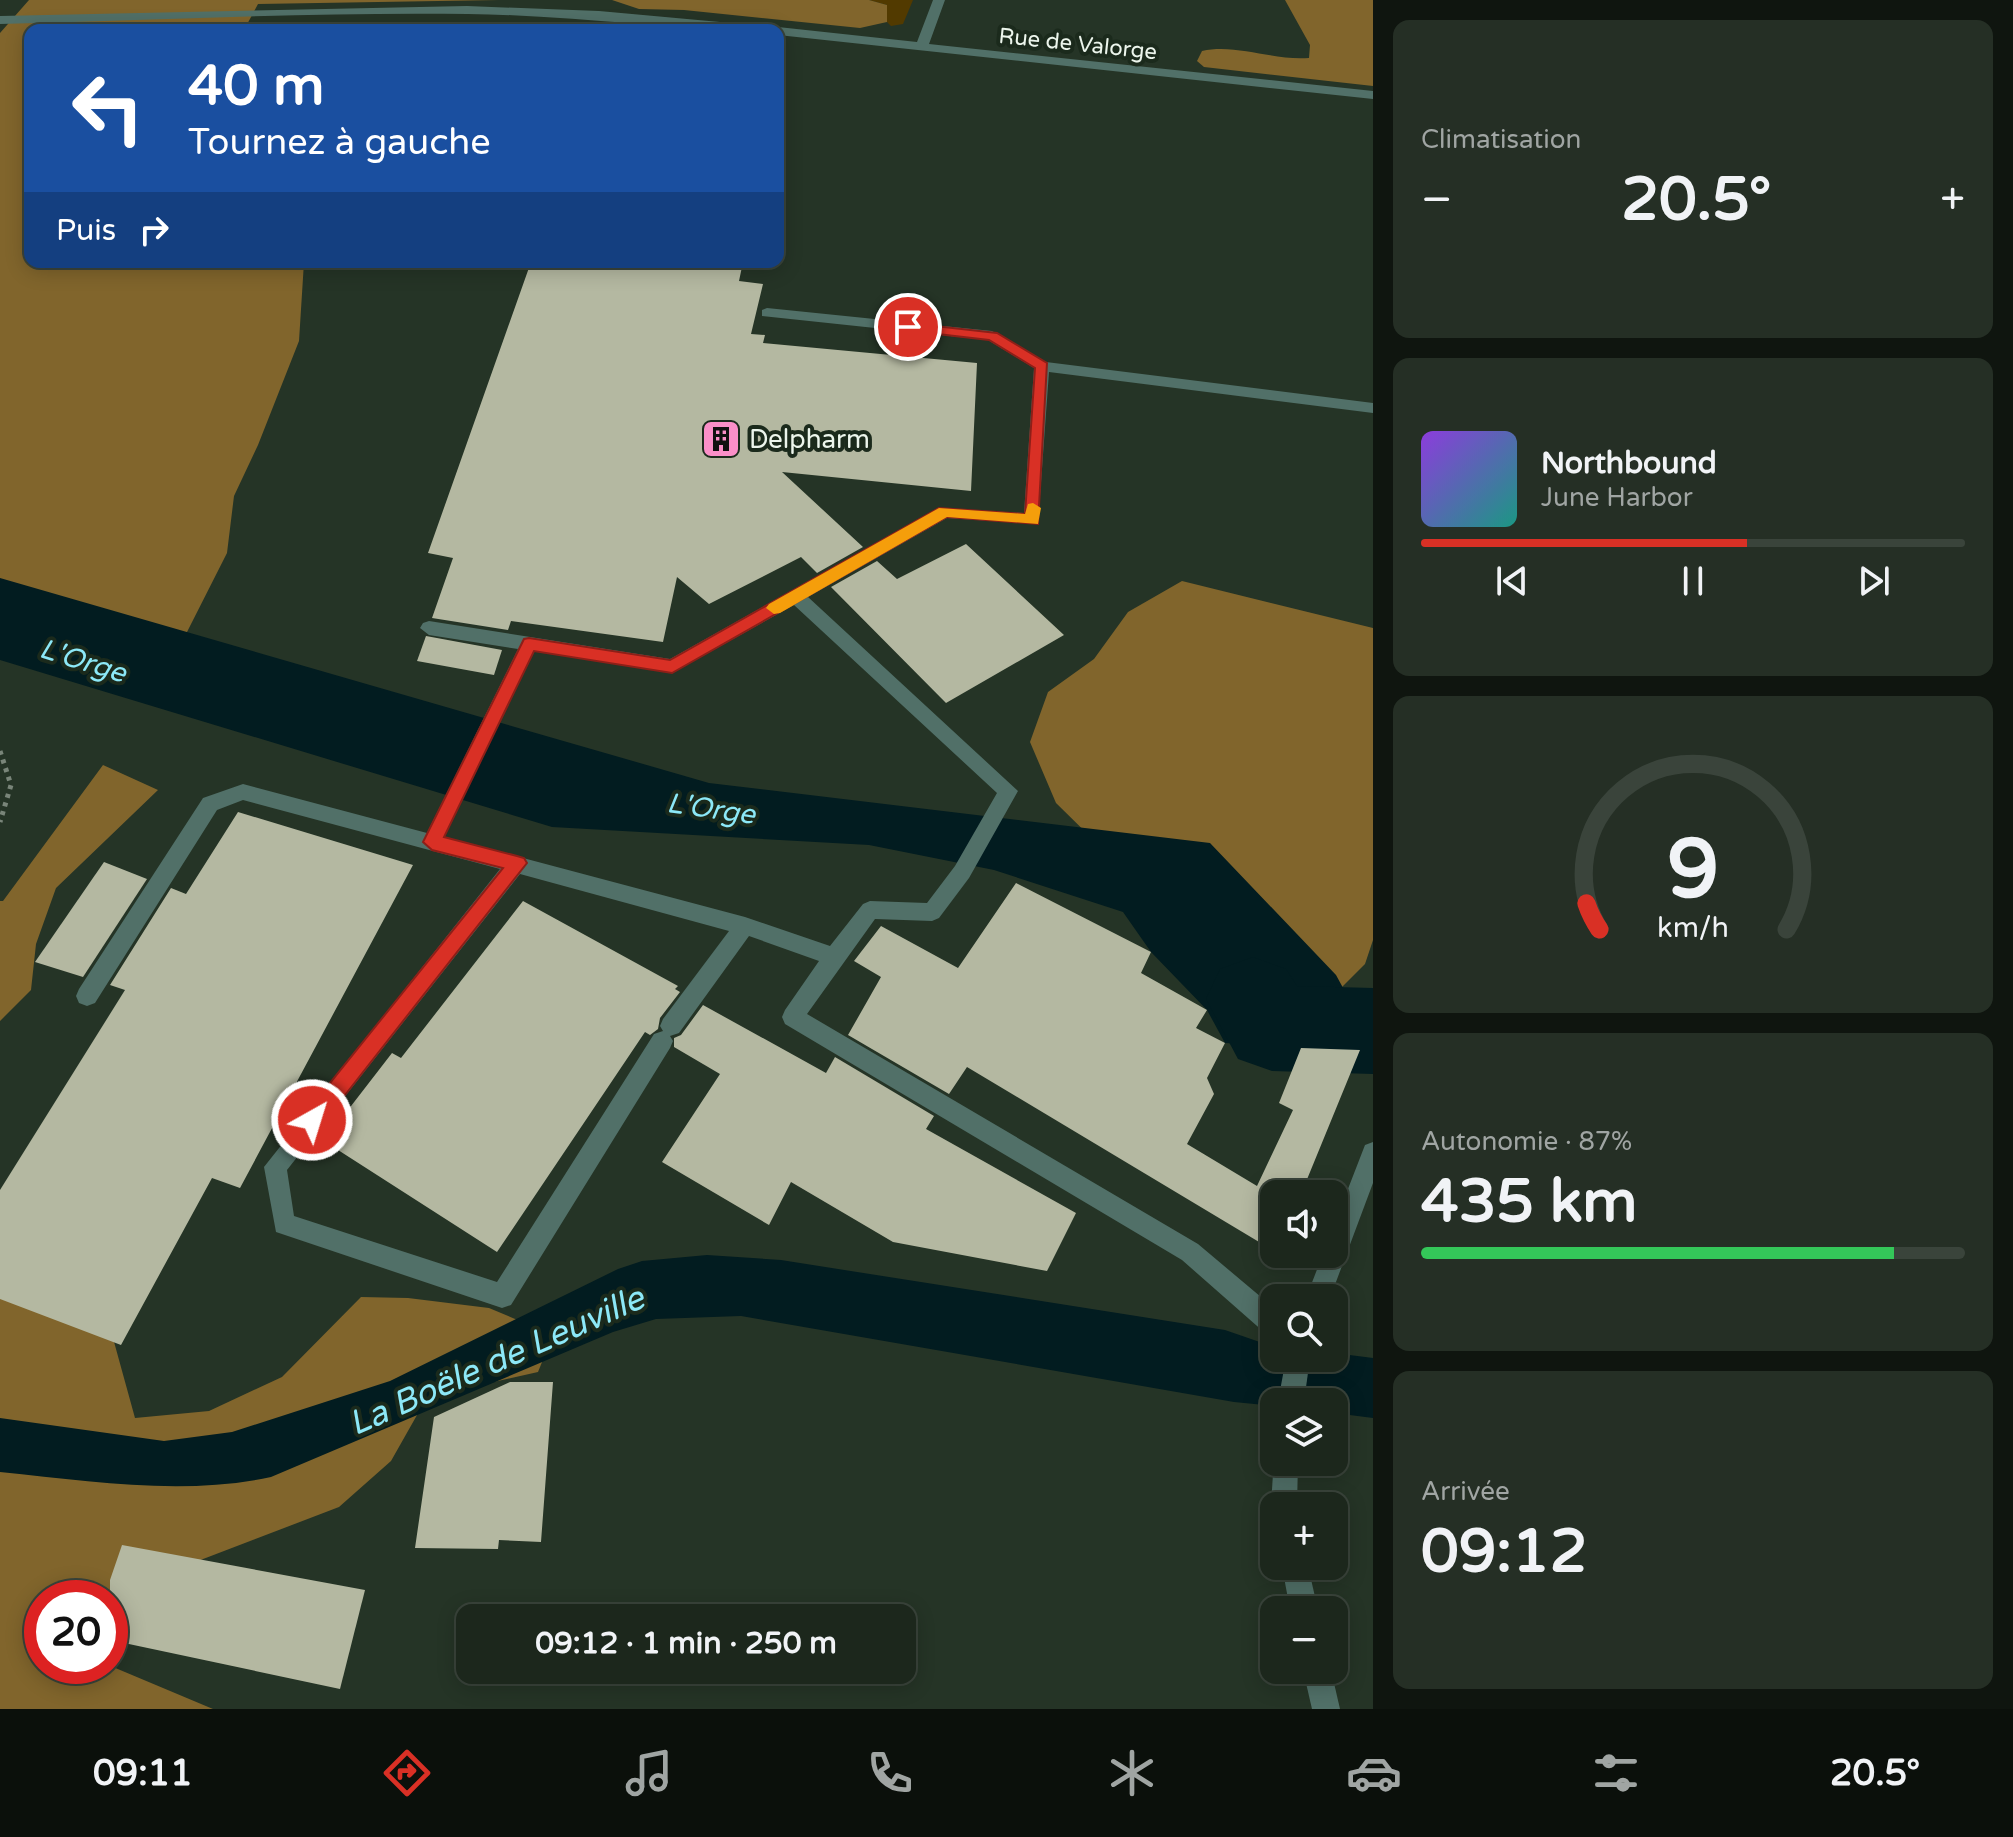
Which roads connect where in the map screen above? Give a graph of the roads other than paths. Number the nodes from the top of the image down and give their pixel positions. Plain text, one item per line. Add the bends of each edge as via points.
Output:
1 (939, 0) edge
2 (0, 20) edge
3 (699, 24) edge
4 (784, 32) edge
5 (922, 46) junction
6 (1373, 95) edge
7 (767, 313) dead end
8 (1042, 366) junction
9 (1373, 408) edge
10 (795, 596) junction
11 (429, 628) dead end
12 (529, 644) junction
13 (432, 842) junction
14 (517, 863) junction
15 (745, 926) junction
16 (834, 957) junction
17 (87, 996) dead end
18 (1373, 1153) edge
19 (1323, 1284) edge
20 (1260, 1312) edge
21 (1320, 1684) edge
22 (1326, 1709) edge

1 - 5 street
2 - 3 street via 467,10
4 - 5 street, Rue de Valorge
5 - 6 street, Rue de Valorge
7 - 8 street via 992,336
8 - 9 street
8 - 10 street via 1032,520 945,512
10 - 12 street via 672,666
10 - 16 street via 1008,791 962,872 932,912 870,910
11 - 12 street
12 - 13 street
13 - 14 street
13 - 17 street via 243,792 210,804
14 - 15 street
14 - 15 street via 275,1167 284,1224 502,1296 667,1033
15 - 16 street
16 - 20 street via 793,1017 1190,1252
18 - 19 street
21 - 22 street

